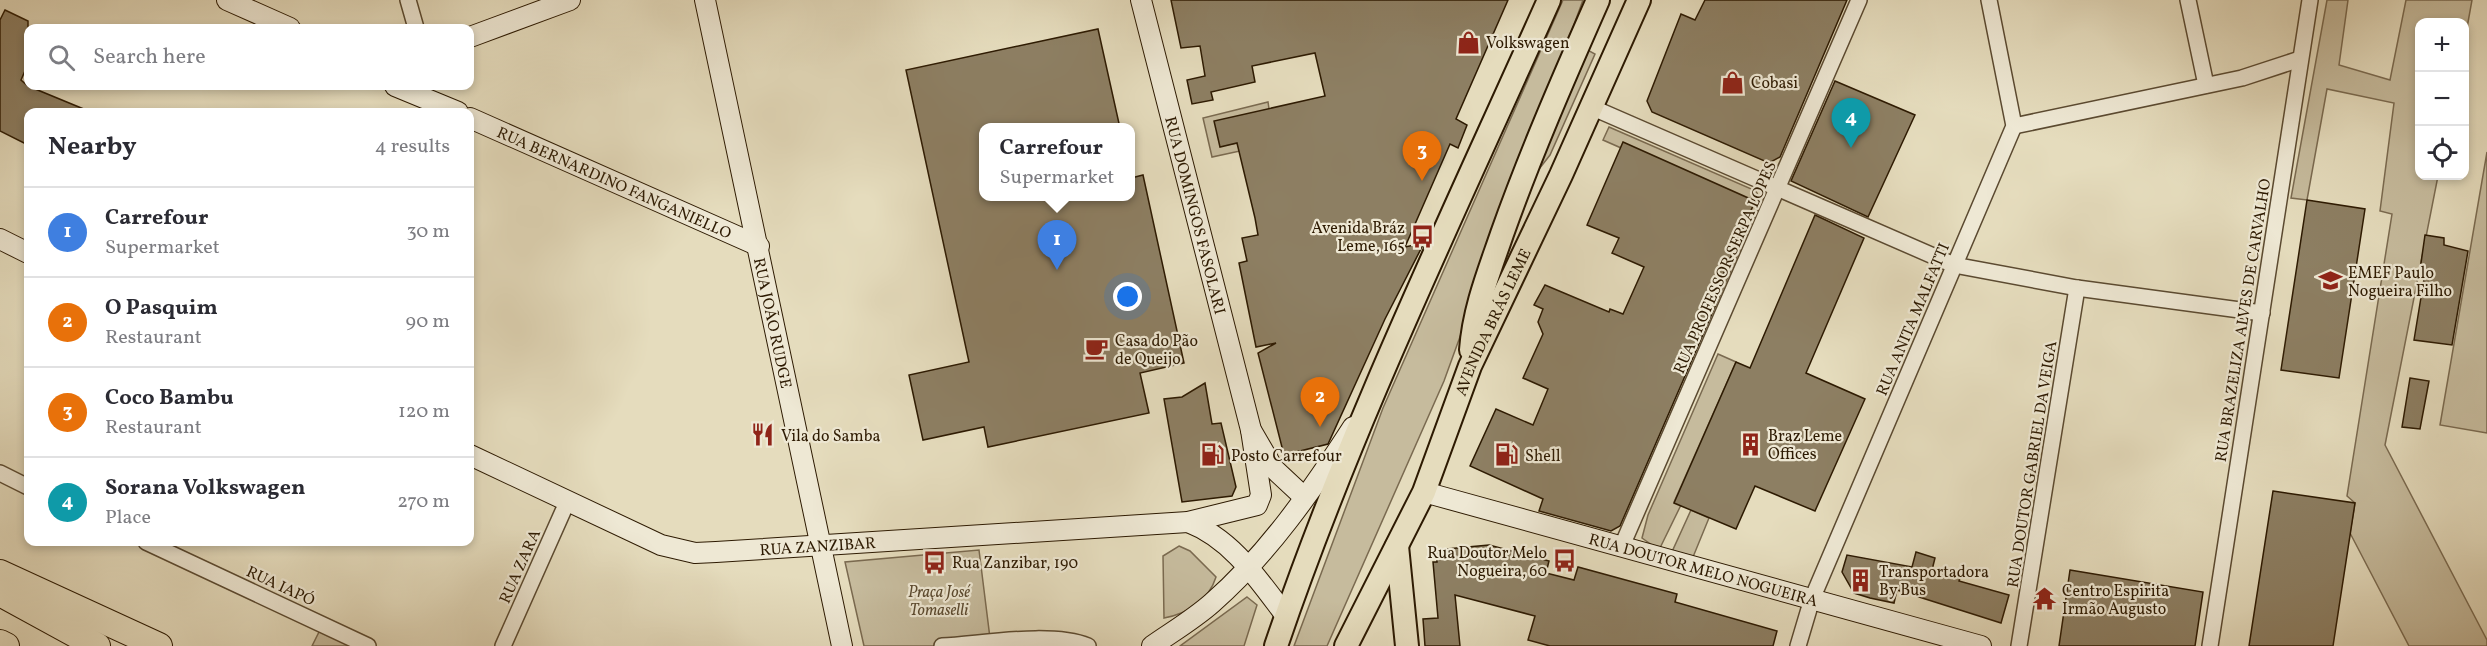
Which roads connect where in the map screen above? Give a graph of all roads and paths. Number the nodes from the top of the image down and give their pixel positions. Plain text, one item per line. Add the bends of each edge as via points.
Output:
1 (227, 0) edge
2 (408, 0) edge
3 (570, 0) edge
4 (705, 0) edge
5 (1141, 0) edge
6 (1549, 0) edge
7 (1598, 0) edge
8 (1639, 0) edge
9 (1859, 0) edge
10 (1989, 0) edge
11 (2188, 0) edge
12 (2310, 0) edge
13 (281, 24) edge
14 (415, 24) edge
15 (474, 36) edge
16 (2300, 59) junction
17 (2206, 85) junction
18 (405, 90) edge
19 (1591, 107) junction
20 (448, 108) edge
21 (474, 119) edge
22 (2014, 126) junction
23 (1777, 189) junction
24 (0, 240) edge
25 (759, 246) junction
26 (24, 251) edge
27 (1954, 265) junction
28 (2077, 288) junction
29 (2262, 313) junction
30 (1470, 366) junction
31 (1374, 395) junction
32 (1251, 429) junction
33 (474, 457) edge
34 (0, 473) edge
35 (24, 485) edge
36 (1424, 492) junction
37 (1304, 498) junction
38 (568, 500) junction
39 (1247, 509) joint
40 (1188, 522) junction
41 (821, 545) junction
42 (155, 546) edge
43 (1397, 546) junction
44 (1621, 548) junction
45 (1249, 567) junction
46 (0, 573) edge
47 (0, 593) edge
48 (1812, 599) junction
49 (1286, 616) junction
50 (0, 643) edge
51 (6, 646) edge
52 (97, 646) edge
53 (159, 646) edge
54 (368, 646) edge
55 (503, 646) edge
56 (842, 646) edge
57 (942, 646) edge
58 (1088, 646) edge
59 (1152, 646) edge
60 (1276, 646) edge
61 (1346, 646) edge
62 (1407, 646) edge
63 (1798, 646) edge
64 (1982, 646) edge
65 (2019, 646) edge
66 (2210, 646) edge

1 - 13 street
2 - 14 street
3 - 15 street
4 - 25 street, RUA JOÃO RUDGE
5 - 32 street, RUA DOMINGOS FASOLARI
6 - 31 main road
7 - 30 main road via 1521,181 1484,284
8 - 19 main road, AVENIDA BRÁS LEME
9 - 23 street, RUA PROFESSOR SERPA LOPES
10 - 22 street
11 - 17 street
12 - 16 street, RUA BRAZELIZA ALVES DE CARVALHO
16 - 17 street via 2259,74
16 - 29 street, RUA BRAZELIZA ALVES DE CARVALHO
17 - 22 street
18 - 20 street
19 - 23 street
19 - 30 main road, AVENIDA BRÁS LEME
21 - 25 street, RUA BERNARDINO FANGANIELLO
22 - 27 street, RUA ANITA MALFATTI
23 - 27 street
23 - 44 street, RUA PROFESSOR SERPA LOPES
24 - 26 street
25 - 41 street, RUA JOÃO RUDGE
27 - 28 street
27 - 48 street, RUA ANITA MALFATTI
28 - 29 street
28 - 65 street, RUA DOUTOR GABRIEL DA VEIGA
29 - 66 street, RUA BRAZELIZA ALVES DE CARVALHO
30 - 36 main road, AVENIDA BRÁS LEME
31 - 37 street
31 - 49 main road
32 - 37 street, RUA DOMINGOS FASOLARI via 1273,468
32 - 39 street, RUA DOMINGOS FASOLARI via 1262,489 1257,505
33 - 38 street, RUA ZANZIBAR
34 - 35 street
36 - 43 main road, AVENIDA BRÁS LEME
36 - 44 street, RUA DOUTOR MELO NOGUEIRA
37 - 45 street
38 - 41 street, RUA ZANZIBAR via 678,550 716,552
38 - 55 street, RUA ZARA
39 - 40 street, RUA ZANZIBAR
40 - 41 street, RUA ZANZIBAR
40 - 45 street, RUA ZANZIBAR via 1215,535
41 - 56 street, RUA JOÃO RUDGE
42 - 54 street, RUA IAPÓ
43 - 61 main road, AVENIDA BRÁS LEME
43 - 62 main road
44 - 48 street, RUA DOUTOR MELO NOGUEIRA
45 - 49 street, RUA ZANZIBAR
45 - 59 street via 1210,605
46 - 53 highway
47 - 52 highway
48 - 63 street, RUA ANITA MALFATTI
48 - 64 street, RUA DOUTOR MELO NOGUEIRA
49 - 60 main road
50 - 51 highway
57 - 58 street via 1004,640 1058,640

